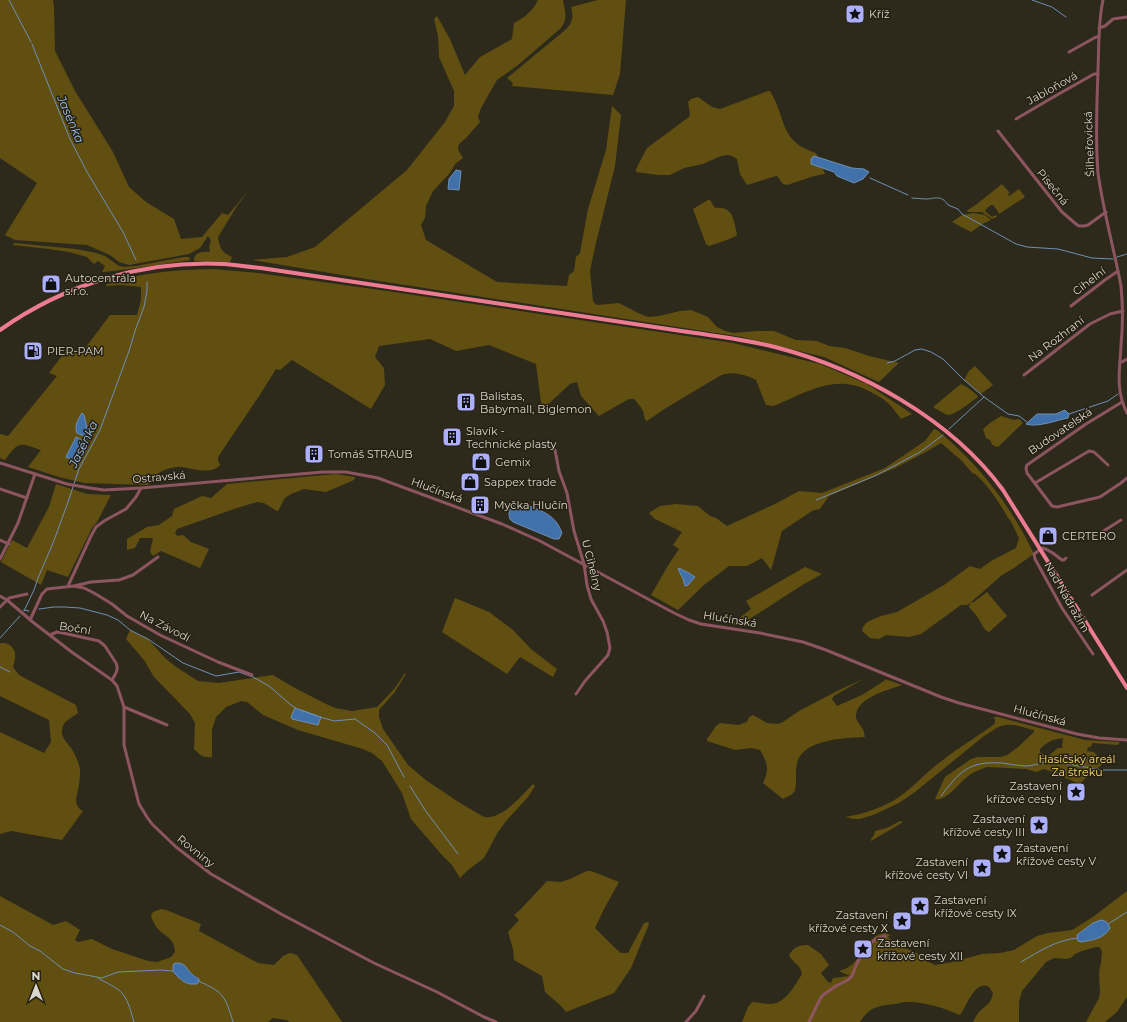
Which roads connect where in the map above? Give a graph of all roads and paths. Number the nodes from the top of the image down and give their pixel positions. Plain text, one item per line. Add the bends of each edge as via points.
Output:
1 (1103, 0) edge
2 (1127, 17) edge
3 (1100, 28) junction
4 (1099, 37) junction
5 (1069, 52) dead end
6 (1098, 74) junction
7 (1016, 119) dead end
8 (998, 131) dead end
9 (1106, 212) junction
10 (1118, 271) junction
11 (1071, 306) dead end
12 (1123, 311) junction
13 (1127, 318) edge
14 (1122, 320) junction
15 (0, 330) edge
16 (1127, 360) edge
17 (1120, 363) junction
18 (1024, 375) dead end
19 (1122, 402) junction
20 (1127, 413) edge
21 (555, 450) dead end
22 (0, 462) edge
23 (1108, 465) dead end
24 (323, 472) joint
25 (35, 474) junction
26 (1127, 478) edge
27 (1035, 483) junction
28 (141, 488) junction
29 (0, 489) edge
30 (27, 498) junction
31 (1120, 521) dead end
32 (1094, 538) dead end
33 (0, 540) edge
34 (9, 544) junction
35 (1040, 549) junction
36 (158, 557) dead end
37 (1066, 558) dead end
38 (0, 559) edge
39 (584, 564) junction
40 (1127, 570) edge
41 (68, 586) junction
42 (74, 586) junction
43 (27, 594) dead end
44 (1092, 595) dead end
45 (0, 596) edge
46 (7, 600) junction
47 (0, 607) edge
48 (30, 620) junction
49 (50, 635) junction
50 (1092, 654) dead end
51 (252, 675) dead end
52 (112, 680) junction
53 (1126, 686) edge
54 (576, 694) dead end
55 (124, 707) junction
56 (167, 724) dead end
57 (1127, 740) edge
58 (885, 936) dead end
59 (704, 996) dead end
60 (491, 1021) edge
61 (496, 1022) edge
62 (686, 1022) edge
63 (809, 1022) edge

1 - 3 street, Šilheřovická
2 - 3 street via 1113,19
3 - 4 street, Šilheřovická
4 - 5 street
4 - 6 street, Šilheřovická
6 - 7 street, Jabloňová
6 - 9 street, Šilheřovická via 1098,173
8 - 9 street, Písečná via 1062,212 1073,222 1079,226 1088,225
9 - 10 street, Šilheřovická
10 - 11 street, Cihelní
10 - 12 street, Šilheřovická
12 - 14 street, Šilheřovická
12 - 18 street, Na Rozhraní via 1090,324
13 - 14 street
14 - 17 street, Šilheřovická
15 - 35 main road via 54,298 120,274 164,267 212,264 261,268 736,339 782,349 849,373 896,397 922,414 959,442 995,479
16 - 17 street
17 - 19 street, Šilheřovická
19 - 20 street, Šilheřovická
19 - 27 street, Budovatelská via 1027,465 1027,473
21 - 39 street, U Cihelny
22 - 25 street, Ostravská
23 - 27 street via 1096,453 1089,451
24 - 28 street, Ostravská
24 - 39 street, Hlučínská via 356,474 385,480 520,531
25 - 28 street, Ostravská via 90,488
25 - 30 street
26 - 27 street, Budovatelská via 1100,497 1057,507 1052,506
28 - 41 street via 126,509 96,527
29 - 30 street
30 - 34 street
31 - 32 street
33 - 34 street
34 - 38 street
35 - 37 street via 1048,549 1062,560
35 - 50 street, Nad Nádražím via 1034,554 1035,559 1062,608
35 - 53 main road
36 - 42 street, Na Závodí via 133,575 119,580
39 - 54 street, U Cihelny via 589,592 607,632 610,648 608,655
39 - 57 street, Hlučínská via 695,623 803,642 959,703 1077,734
40 - 44 street
41 - 42 street, Na Závodí
41 - 48 street, Na Závodí via 45,590
42 - 51 street, Na Závodí via 94,593 160,635
43 - 46 street
45 - 46 street, Rovniny
46 - 47 street
46 - 48 street, Rovniny
48 - 49 street, Rovniny
49 - 52 street, Rovniny
49 - 52 street, Boční via 57,632 102,643 118,666
52 - 55 street, Rovniny via 117,686
55 - 56 street
55 - 60 street, Rovniny via 124,745 137,799 146,817 176,847 211,874 281,914
58 - 63 street via 871,943 848,980 823,995
59 - 62 street
60 - 61 street, Rovniny

